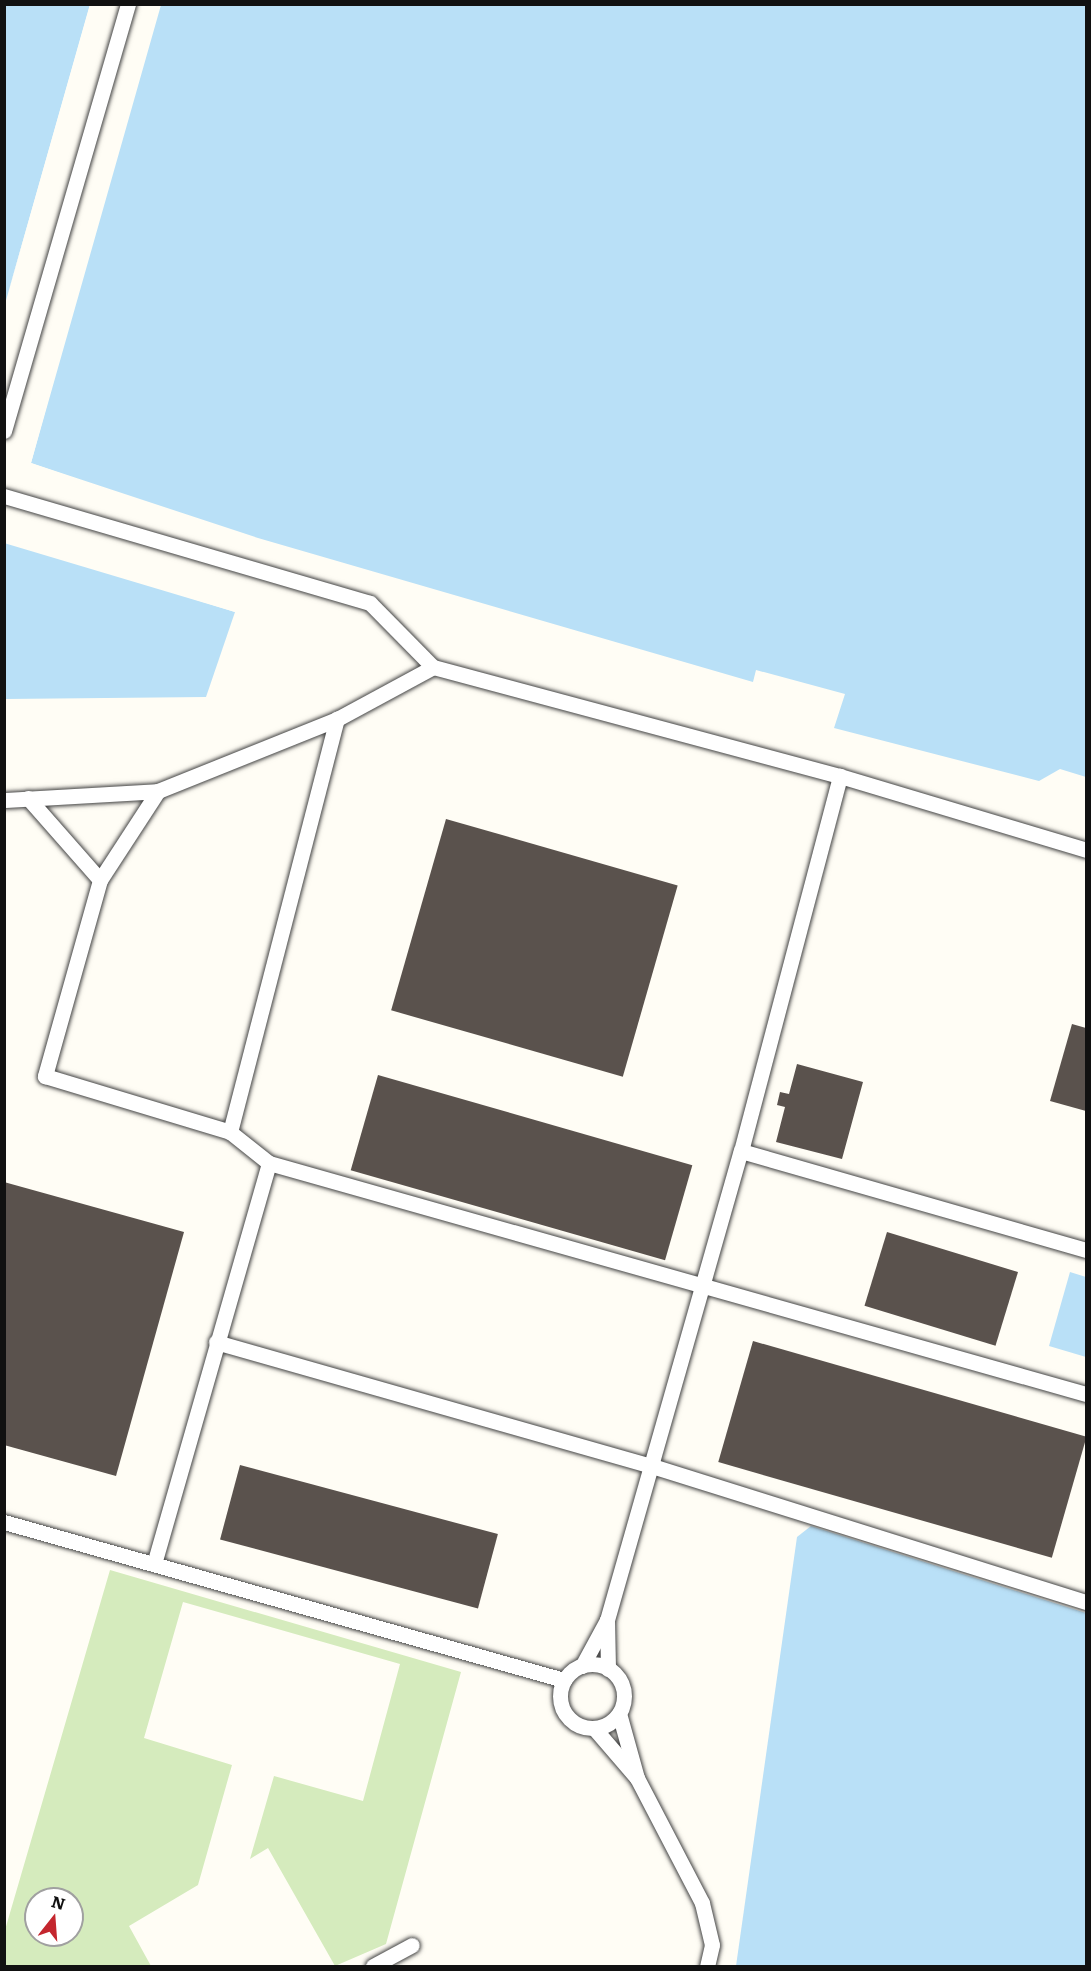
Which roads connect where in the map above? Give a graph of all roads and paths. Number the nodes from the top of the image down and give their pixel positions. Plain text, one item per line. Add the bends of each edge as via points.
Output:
1 (128, 4) edge
2 (4, 431) edge
3 (4, 496) edge
4 (433, 667) junction
5 (337, 718) junction
6 (840, 776) junction
7 (158, 790) junction
8 (28, 798) junction
9 (4, 800) edge
10 (1086, 850) edge
11 (100, 880) junction
12 (230, 1132) junction
13 (741, 1151) junction
14 (269, 1163) junction
15 (1086, 1250) edge
16 (700, 1285) junction
17 (216, 1342) junction
18 (1086, 1394) edge
19 (652, 1466) junction
20 (4, 1522) edge
21 (154, 1564) junction
22 (1086, 1602) edge
23 (607, 1620) junction
24 (582, 1666) junction
25 (608, 1669) junction
26 (564, 1680) junction
27 (619, 1713) junction
28 (594, 1728) junction
29 (637, 1778) junction
30 (412, 1945) dead end
31 (373, 1966) edge
32 (707, 1966) edge

1 - 2 lane
3 - 4 lane via 370,603
4 - 5 lane
4 - 6 lane
5 - 7 lane
5 - 12 lane
6 - 10 lane
6 - 13 lane
7 - 8 lane
7 - 11 lane
8 - 9 lane
8 - 11 lane
11 - 12 lane via 45,1076
12 - 14 lane
13 - 15 lane
13 - 16 lane
14 - 16 lane
14 - 17 lane
16 - 18 lane
16 - 19 lane
17 - 19 lane
17 - 21 lane
19 - 22 lane
19 - 23 lane
20 - 21 lane
21 - 26 lane
23 - 24 lane
23 - 25 lane
24 - 25 lane
24 - 26 lane
25 - 27 lane via 621,1684
26 - 28 lane via 562,1708 574,1723
27 - 28 lane
27 - 29 lane
28 - 29 lane
29 - 32 lane via 702,1903 712,1945
30 - 31 lane

